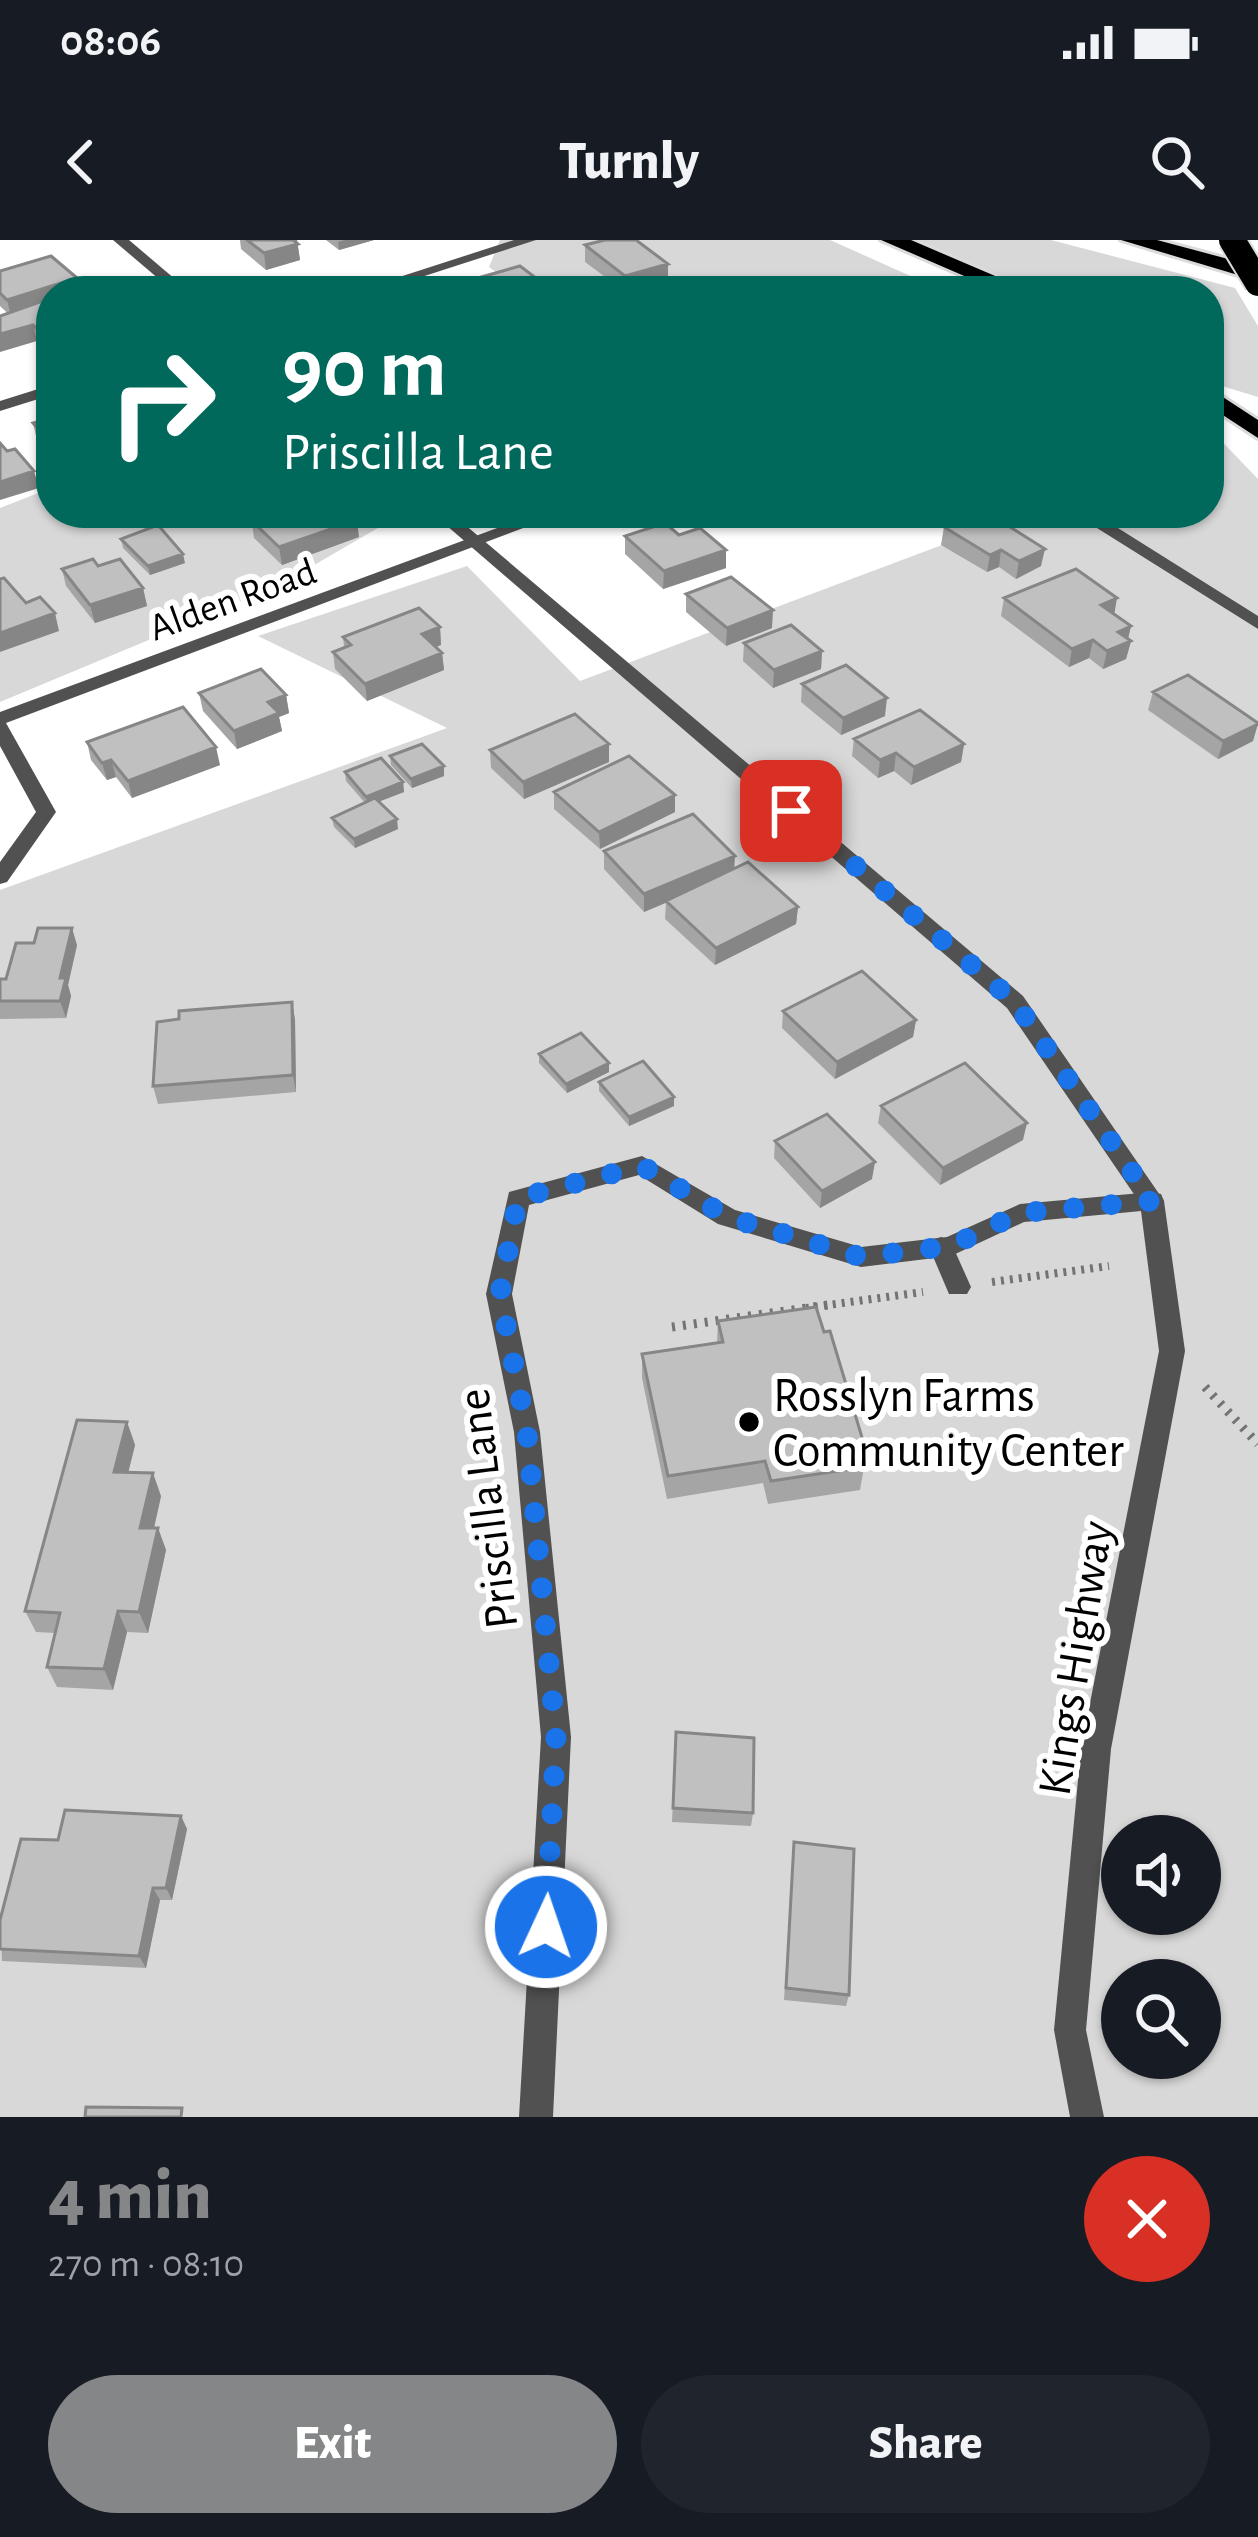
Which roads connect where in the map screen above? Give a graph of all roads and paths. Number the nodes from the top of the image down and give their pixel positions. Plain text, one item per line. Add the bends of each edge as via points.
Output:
1 (120, 240) edge
2 (529, 240) edge
3 (892, 240) edge
4 (1132, 240) edge
5 (1218, 240) edge
6 (1232, 240) edge
7 (1258, 250) edge
8 (1258, 274) edge
9 (164, 276) edge
10 (412, 276) edge
11 (981, 276) edge
12 (1258, 283) edge
13 (36, 395) edge
14 (0, 406) edge
15 (1246, 415) edge
16 (1258, 431) edge
17 (458, 528) edge
18 (515, 528) edge
19 (1106, 528) edge
20 (476, 543) junction
21 (1258, 625) edge
22 (0, 723) edge
23 (0, 877) edge
24 (1152, 1201) junction
25 (941, 1247) junction
26 (1109, 1265) dead end
27 (958, 1287) junction
28 (672, 1327) dead end
29 (1172, 1351) junction
30 (1258, 1444) edge
31 (536, 2117) edge
32 (1087, 2117) edge

1 - 9 street
2 - 10 street
3 - 11 highway
4 - 8 highway
5 - 7 highway
6 - 12 highway, bridge
13 - 14 street
15 - 16 highway
17 - 20 street, Kings Highway
18 - 20 street, Alden Road
19 - 21 street
20 - 22 street, Alden Road
20 - 24 street, Kings Highway via 1015,1002
22 - 23 street via 46,812
24 - 25 street, Priscilla Lane via 1020,1213
24 - 29 street, Kings Highway
25 - 27 street
25 - 31 street, Priscilla Lane via 861,1257 728,1217 642,1166 518,1198 500,1294 527,1432 556,1737
26 - 27 path
27 - 28 path
29 - 30 path
29 - 32 street, Kings Highway via 1096,1749 1070,2030

